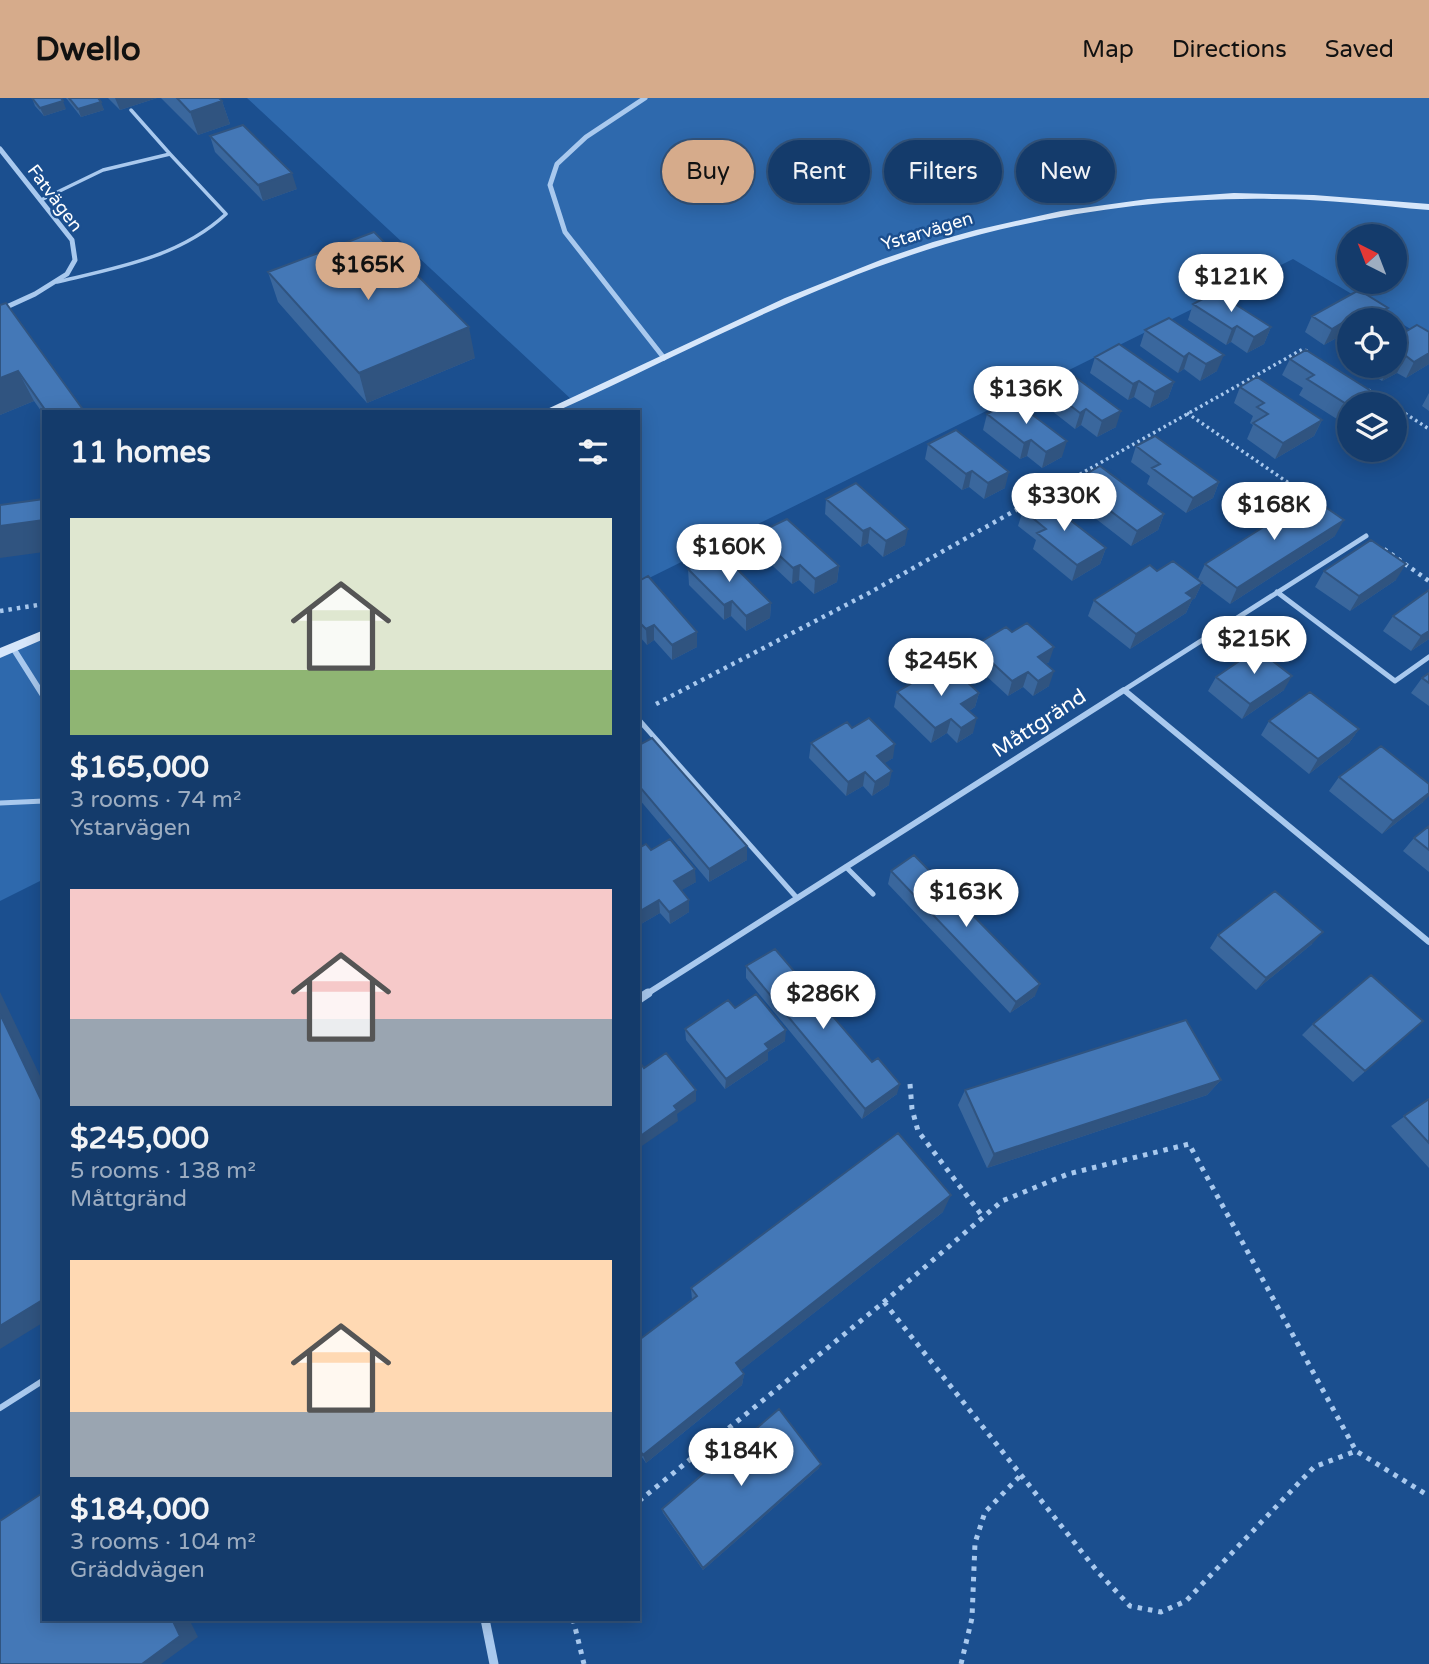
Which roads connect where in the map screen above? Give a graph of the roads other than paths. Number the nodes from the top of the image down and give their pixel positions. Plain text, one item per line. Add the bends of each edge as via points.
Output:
1 (645, 98) edge
2 (131, 110) dead end
3 (0, 149) edge
4 (170, 154) junction
5 (41, 200) junction
6 (1429, 206) edge
7 (54, 283) junction
8 (0, 310) edge
9 (664, 358) junction
10 (550, 410) edge
11 (1366, 536) road end
12 (1278, 592) junction
13 (42, 635) edge
14 (13, 648) junction
15 (0, 653) edge
16 (1429, 657) edge
17 (1124, 690) junction
18 (42, 694) edge
19 (640, 721) edge
20 (42, 801) edge
21 (0, 803) edge
22 (846, 867) junction
23 (873, 894) dead end
24 (797, 898) junction
25 (1429, 942) edge
26 (640, 998) edge
27 (42, 1381) edge
28 (0, 1408) edge
29 (485, 1621) edge
30 (494, 1664) edge

1 - 9 street via 557,164 550,185 565,232
2 - 4 lane
3 - 5 street, Fatvägen
4 - 5 lane via 93,172
4 - 7 lane via 226,214 213,229 169,250
5 - 7 street, Fatvägen via 72,240 75,260 67,274
6 - 9 street, Ystarvägen via 1275,196 1156,202 1047,216 936,244 817,288
7 - 8 street, Fatvägen
9 - 10 street, Ystarvägen
11 - 12 lane
12 - 16 lane via 1395,681
12 - 17 lane
13 - 14 street
14 - 15 street
14 - 18 street
17 - 22 street, Måttgränd
17 - 25 street
19 - 24 lane
20 - 21 lane
22 - 23 lane
22 - 24 street, Måttgränd
24 - 26 street, Måttgränd
27 - 28 lane
29 - 30 street

